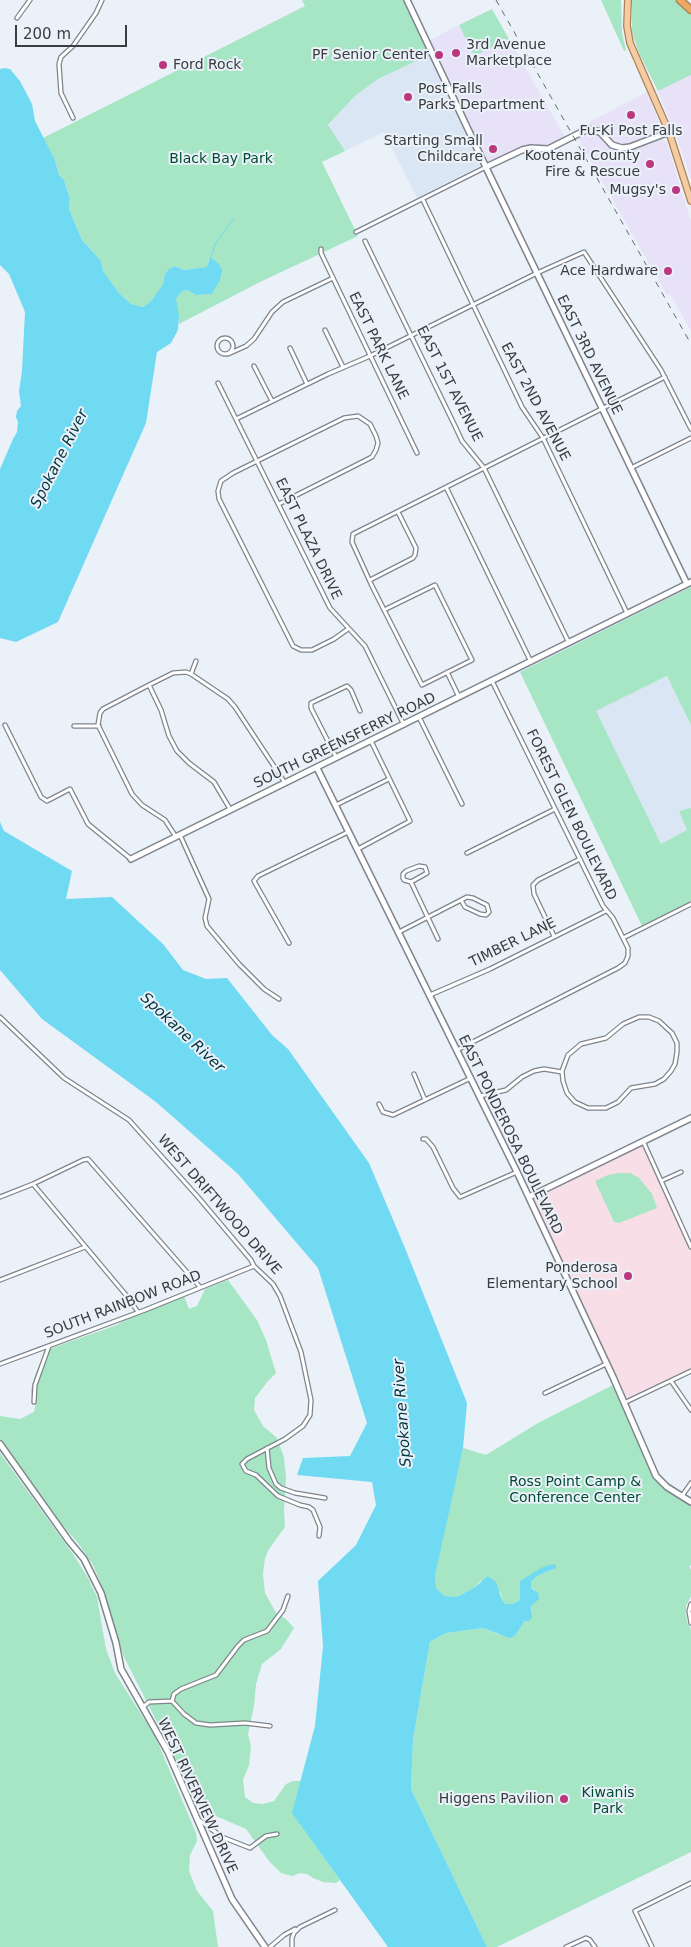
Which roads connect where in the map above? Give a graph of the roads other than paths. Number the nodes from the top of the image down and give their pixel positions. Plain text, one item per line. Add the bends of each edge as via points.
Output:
1 (30, 0) edge
2 (102, 0) edge
3 (407, 0) edge
4 (628, 0) edge
5 (680, 0) edge
6 (691, 10) edge
7 (17, 18) dead end
8 (73, 118) dead end
9 (669, 132) junction
10 (486, 167) junction
11 (423, 200) junction
12 (691, 201) edge
13 (356, 232) dead end
14 (366, 240) dead end
15 (321, 249) dead end
16 (537, 272) junction
17 (332, 278) junction
18 (473, 304) junction
19 (325, 330) dead end
20 (411, 335) junction
21 (232, 342) junction
22 (246, 346) junction
23 (290, 348) dead end
24 (228, 354) junction
25 (370, 356) junction
26 (254, 366) dead end
27 (343, 367) junction
28 (665, 377) junction
29 (218, 383) dead end
30 (307, 384) junction
31 (272, 401) junction
32 (602, 409) junction
33 (236, 419) junction
34 (691, 429) edge
35 (543, 438) junction
36 (691, 438) edge
37 (417, 453) dead end
38 (257, 461) junction
39 (484, 468) junction
40 (631, 468) junction
41 (446, 487) junction
42 (279, 504) junction
43 (398, 512) junction
44 (370, 580) junction
45 (689, 583) edge
46 (384, 610) junction
47 (628, 614) junction
48 (348, 629) junction
49 (569, 643) junction
50 (196, 661) dead end
51 (531, 662) junction
52 (447, 672) junction
53 (191, 674) junction
54 (492, 681) junction
55 (149, 685) junction
56 (459, 698) junction
57 (360, 711) dead end
58 (419, 717) junction
59 (5, 725) dead end
60 (404, 725) junction
61 (74, 726) dead end
62 (98, 726) junction
63 (371, 741) junction
64 (336, 758) junction
65 (318, 768) junction
66 (389, 779) junction
67 (285, 783) junction
68 (462, 804) dead end
69 (336, 805) junction
70 (555, 809) junction
71 (231, 810) junction
72 (349, 832) junction
73 (178, 836) junction
74 (358, 849) junction
75 (467, 853) dead end
76 (131, 859) joint
77 (580, 859) junction
78 (411, 882) junction
79 (461, 900) junction
80 (691, 904) edge
81 (606, 911) junction
82 (428, 917) junction
83 (399, 932) junction
84 (554, 936) junction
85 (623, 938) junction
86 (438, 939) dead end
87 (288, 943) dead end
88 (430, 995) junction
89 (279, 999) dead end
90 (0, 1017) edge
91 (457, 1050) junction
92 (562, 1072) junction
93 (414, 1074) dead end
94 (471, 1078) junction
95 (480, 1096) junction
96 (425, 1100) junction
97 (379, 1104) dead end
98 (691, 1118) edge
99 (423, 1139) dead end
100 (643, 1140) junction
101 (518, 1172) junction
102 (681, 1172) dead end
103 (661, 1181) junction
104 (33, 1184) junction
105 (0, 1197) edge
106 (529, 1197) junction
107 (85, 1247) junction
108 (691, 1247) edge
109 (254, 1266) junction
110 (0, 1280) edge
111 (200, 1287) junction
112 (138, 1312) junction
113 (49, 1346) junction
114 (0, 1364) edge
115 (607, 1364) junction
116 (691, 1371) edge
117 (671, 1381) junction
118 (545, 1393) dead end
119 (34, 1402) dead end
120 (624, 1403) junction
121 (691, 1410) edge
122 (0, 1444) edge
123 (268, 1448) junction
124 (691, 1483) edge
125 (682, 1496) junction
126 (325, 1498) dead end
127 (691, 1502) edge
128 (319, 1536) dead end
129 (288, 1596) dead end
130 (691, 1604) edge
131 (691, 1623) edge
132 (172, 1700) junction
133 (143, 1707) junction
134 (270, 1726) dead end
135 (196, 1818) junction
136 (277, 1834) dead end
137 (691, 1883) edge
138 (335, 1910) dead end
139 (300, 1927) junction
140 (265, 1947) edge
141 (270, 1947) edge
142 (292, 1947) edge
143 (566, 1947) edge
144 (595, 1947) edge
145 (652, 1947) edge

1 - 7 street
2 - 8 street via 59,64 61,93
3 - 10 street, EAST 3RD AVENUE
4 - 9 main road via 630,43
5 - 6 highway
9 - 10 street via 622,148 612,145 600,132 588,130 548,149 522,150
9 - 12 main road
10 - 11 street
10 - 16 street, EAST 3RD AVENUE
11 - 13 street
11 - 18 street, EAST 2ND AVENUE
14 - 20 street, EAST 1ST AVENUE
15 - 17 street, EAST PARK LANE
16 - 18 street
16 - 28 street via 584,252
16 - 32 street, EAST 3RD AVENUE
17 - 22 street via 283,302
17 - 25 street, EAST PARK LANE
18 - 20 street
18 - 35 street, EAST 2ND AVENUE via 522,407
19 - 27 street
20 - 25 street
20 - 39 street, EAST 1ST AVENUE via 462,441
21 - 22 street via 236,346
21 - 24 street via 233,348
21 - 24 street via 225,338 217,344 218,352
22 - 24 street
23 - 30 street
25 - 27 street
25 - 37 street, EAST PARK LANE
26 - 31 street
27 - 30 street
28 - 32 street
28 - 34 street
29 - 33 street, EAST PLAZA DRIVE
30 - 31 street
31 - 33 street
32 - 35 street
32 - 40 street, EAST 3RD AVENUE
33 - 38 street, EAST PLAZA DRIVE
35 - 39 street
35 - 47 street, EAST 2ND AVENUE
36 - 40 street
38 - 42 street, EAST PLAZA DRIVE
38 - 42 street via 350,416 367,420 375,433 377,448 369,459
38 - 48 street via 225,478 220,483 218,495 289,641 301,650 312,650
39 - 41 street
39 - 49 street, EAST 1ST AVENUE
40 - 45 street, EAST 3RD AVENUE
41 - 43 street
41 - 51 street
42 - 48 street, EAST PLAZA DRIVE via 330,608
43 - 44 street via 416,548 415,555
43 - 44 street via 355,533 352,538
44 - 46 street
45 - 47 street, SOUTH GREENSFERRY ROAD
46 - 52 street via 422,685
46 - 52 street via 435,585 472,660
47 - 49 street, SOUTH GREENSFERRY ROAD
48 - 60 street, EAST PLAZA DRIVE via 364,646
49 - 51 street, SOUTH GREENSFERRY ROAD
50 - 53 street
51 - 54 street, SOUTH GREENSFERRY ROAD
52 - 56 street
53 - 55 street via 173,673
53 - 67 street via 233,704
54 - 56 street, SOUTH GREENSFERRY ROAD
54 - 70 street, FOREST GLEN BOULEVARD
55 - 62 street via 103,708
55 - 71 street via 177,751 214,782
56 - 58 street, SOUTH GREENSFERRY ROAD
57 - 64 street via 346,686 311,703
58 - 60 street, SOUTH GREENSFERRY ROAD
58 - 68 street
59 - 76 street via 41,797 47,801 70,790 88,824
60 - 63 street, SOUTH GREENSFERRY ROAD
61 - 62 street
62 - 73 street via 132,794 165,820
63 - 64 street, SOUTH GREENSFERRY ROAD
63 - 66 street
64 - 65 street, SOUTH GREENSFERRY ROAD
65 - 67 street, SOUTH GREENSFERRY ROAD
65 - 69 street, EAST PONDEROSA BOULEVARD
66 - 69 street
66 - 74 street via 410,822
67 - 71 street, SOUTH GREENSFERRY ROAD
69 - 72 street, EAST PONDEROSA BOULEVARD
70 - 75 street
70 - 77 street, FOREST GLEN BOULEVARD
71 - 73 street, SOUTH GREENSFERRY ROAD
72 - 74 street, EAST PONDEROSA BOULEVARD
72 - 87 street via 258,876 254,881
73 - 76 street, SOUTH GREENSFERRY ROAD
73 - 89 street via 209,899 204,918 207,926 238,964
74 - 83 street, EAST PONDEROSA BOULEVARD
77 - 81 street, FOREST GLEN BOULEVARD
77 - 84 street via 533,885 534,894
78 - 78 street via 426,873 426,867 419,866 403,874 404,880
78 - 82 street
79 - 79 street via 473,898 487,906 490,912 480,914
79 - 82 street
80 - 85 street
81 - 84 street, TIMBER LANE
81 - 85 street, FOREST GLEN BOULEVARD
82 - 83 street
82 - 86 street
83 - 88 street, EAST PONDEROSA BOULEVARD
84 - 88 street, TIMBER LANE
85 - 91 street, FOREST GLEN BOULEVARD via 628,948 624,964
88 - 91 street, EAST PONDEROSA BOULEVARD
90 - 109 street, WEST DRIFTWOOD DRIVE via 64,1078 129,1120
91 - 94 street, EAST PONDEROSA BOULEVARD
92 - 92 street via 567,1093 575,1102 588,1108 606,1108 618,1102 631,1088 652,1084 668,1075 677,1058 677,1043 659,1021 650,1017 635,1018 606,1038 584,1042 574,1048
92 - 95 street via 544,1069 527,1073 506,1090
93 - 96 street
94 - 95 street, EAST PONDEROSA BOULEVARD
94 - 96 street
95 - 101 street, EAST PONDEROSA BOULEVARD
96 - 97 street via 393,1115 383,1112
98 - 100 street
99 - 101 street via 433,1147 460,1197
100 - 103 street
100 - 106 street
101 - 106 street, EAST PONDEROSA BOULEVARD
102 - 103 street
103 - 108 street
104 - 105 street
104 - 107 street
104 - 111 street via 88,1160
106 - 115 street, EAST PONDEROSA BOULEVARD
107 - 110 street
107 - 112 street
109 - 111 street, SOUTH RAINBOW ROAD
109 - 123 street, WEST DRIFTWOOD DRIVE via 273,1284 284,1306 302,1352 311,1400 310,1415 303,1426
111 - 112 street, SOUTH RAINBOW ROAD
112 - 113 street, SOUTH RAINBOW ROAD
113 - 114 street, SOUTH RAINBOW ROAD
113 - 119 street via 35,1385
115 - 118 street
115 - 120 street, EAST PONDEROSA BOULEVARD
116 - 117 street
117 - 120 street
117 - 121 street
120 - 125 street, EAST PONDEROSA BOULEVARD via 656,1476
122 - 133 street, WEST RIVERVIEW DRIVE via 84,1559 101,1593 121,1669
123 - 126 street via 269,1468 276,1484 295,1493
123 - 128 street, WEST DRIFTWOOD DRIVE via 247,1459 242,1464 244,1468 278,1496 313,1510 320,1527
124 - 125 street
125 - 127 street, EAST PONDEROSA BOULEVARD
129 - 132 street via 283,1610 268,1631 244,1640 216,1675 181,1689
130 - 131 street
132 - 133 street via 149,1702
132 - 134 street via 196,1723
133 - 135 street, WEST RIVERVIEW DRIVE via 168,1752
135 - 136 street via 222,1837 250,1848 266,1836
135 - 140 street, WEST RIVERVIEW DRIVE via 232,1899
137 - 145 street via 635,1911
138 - 139 street
139 - 141 street
139 - 142 street via 292,1938
143 - 144 street via 586,1938

